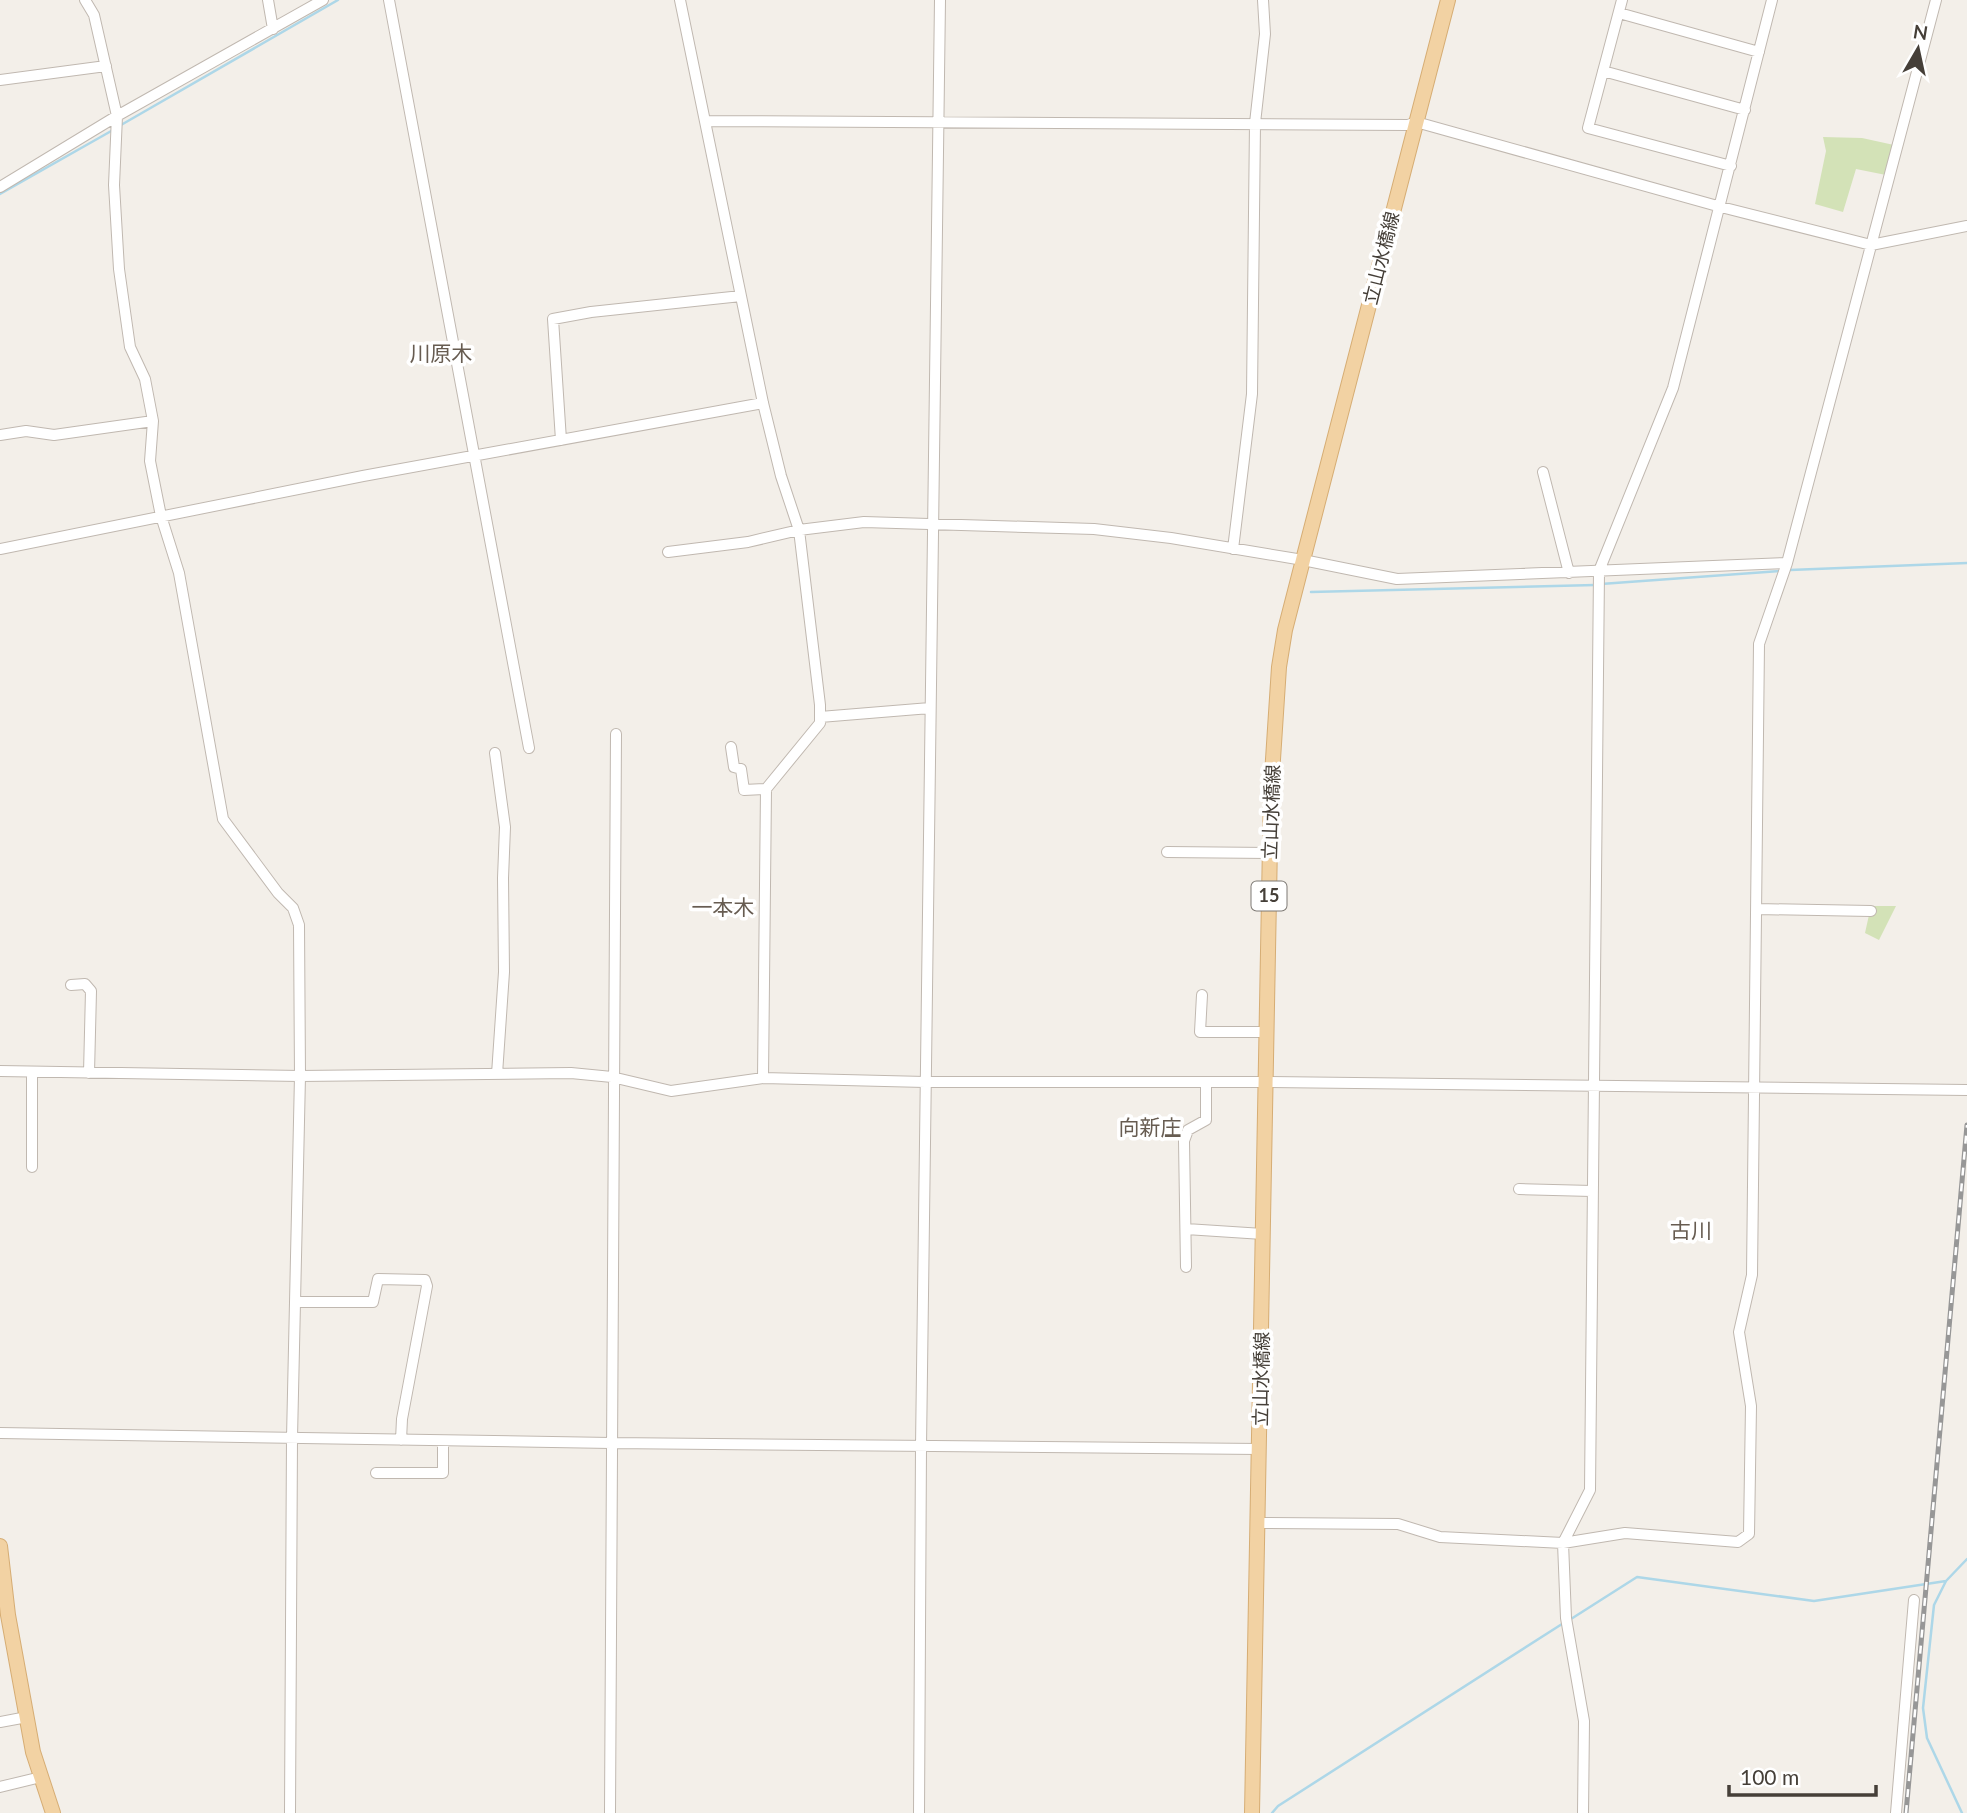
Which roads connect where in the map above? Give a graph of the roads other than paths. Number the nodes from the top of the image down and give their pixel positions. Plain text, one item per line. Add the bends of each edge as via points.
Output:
1 (85, 0) edge
2 (268, 0) edge
3 (323, 0) edge
4 (389, 0) edge
5 (680, 0) edge
6 (940, 0) edge
7 (1263, 0) edge
8 (1448, 0) edge
9 (1622, 0) edge
10 (1772, 0) edge
11 (1936, 0) edge
12 (1619, 13) junction
13 (273, 29) junction
14 (1759, 52) junction
15 (106, 66) junction
16 (1603, 71) junction
17 (0, 80) edge
18 (1745, 110) junction
19 (117, 116) junction
20 (705, 121) junction
21 (1416, 121) junction
22 (938, 122) junction
23 (1255, 123) junction
24 (1731, 166) junction
25 (0, 187) edge
26 (1721, 206) junction
27 (1967, 226) edge
28 (1871, 245) junction
29 (741, 296) junction
30 (763, 403) junction
31 (153, 421) junction
32 (0, 435) edge
33 (561, 440) junction
34 (475, 455) junction
35 (1543, 472) dead end
36 (161, 516) junction
37 (933, 522) junction
38 (799, 530) junction
39 (0, 549) edge
40 (1233, 549) junction
41 (668, 552) dead end
42 (1303, 560) junction
43 (1787, 563) junction
44 (1599, 571) junction
45 (1569, 572) junction
46 (930, 708) junction
47 (820, 717) junction
48 (616, 734) dead end
49 (731, 747) dead end
50 (529, 748) dead end
51 (495, 753) dead end
52 (766, 789) junction
53 (1167, 852) dead end
54 (1269, 853) junction
55 (1757, 909) junction
56 (1871, 911) dead end
57 (71, 985) dead end
58 (1202, 995) dead end
59 (1267, 1032) junction
60 (0, 1071) edge
61 (32, 1072) junction
62 (89, 1073) junction
63 (497, 1074) junction
64 (300, 1076) junction
65 (612, 1077) junction
66 (763, 1078) junction
67 (925, 1082) junction
68 (1206, 1082) junction
69 (1266, 1082) junction
70 (1593, 1086) junction
71 (1754, 1088) junction
72 (1967, 1090) edge
73 (32, 1167) dead end
74 (1519, 1189) dead end
75 (1592, 1191) junction
76 (1186, 1229) junction
77 (1263, 1234) junction
78 (1186, 1267) dead end
79 (295, 1302) junction
80 (0, 1433) edge
81 (292, 1438) junction
82 (401, 1440) junction
83 (443, 1441) junction
84 (611, 1443) junction
85 (921, 1447) junction
86 (1260, 1449) junction
87 (376, 1473) dead end
88 (1258, 1523) junction
89 (1563, 1543) junction
90 (0, 1546) edge
91 (2, 1584) edge
92 (1914, 1600) dead end
93 (27, 1717) junction
94 (0, 1722) edge
95 (41, 1776) junction
96 (0, 1787) edge
97 (53, 1813) edge
98 (290, 1813) edge
99 (611, 1813) edge
100 (919, 1813) edge
101 (1252, 1813) edge
102 (1583, 1813) edge
103 (1896, 1813) edge

1 - 15 street via 94,15
2 - 13 street
3 - 13 street
4 - 34 street
5 - 20 street
6 - 22 street
7 - 23 street via 1265,34
8 - 21 main road, 立山水橋線 / 15
9 - 12 street
10 - 14 street
11 - 28 street
12 - 14 street
12 - 16 street
13 - 19 street
14 - 18 street
15 - 17 street
15 - 19 street
16 - 18 street
16 - 24 street via 1588,128
18 - 24 street
19 - 25 street
19 - 31 street via 114,186 119,269 130,346 145,379
20 - 22 street
20 - 29 street
21 - 23 street via 1408,125
21 - 26 street
21 - 42 main road, 立山水橋線 / 15
22 - 23 street
22 - 37 street
23 - 40 street via 1252,394
24 - 26 street
26 - 28 street
26 - 44 street via 1674,388
27 - 28 street
28 - 43 street
29 - 30 street
29 - 33 street via 553,319
30 - 33 street
30 - 38 street
31 - 32 street via 54,435 26,431
31 - 36 street via 150,461
33 - 34 street
34 - 36 street
34 - 50 street
35 - 45 street
36 - 39 street
36 - 64 street via 179,573 223,819 293,908 299,925
37 - 38 street via 864,522
37 - 40 street via 1094,529
37 - 46 street
38 - 41 street
38 - 47 street
40 - 42 street
42 - 45 street via 1397,579
42 - 54 main road, 立山水橋線 / 15 via 1279,667
43 - 44 street
43 - 55 street via 1759,644
44 - 45 street
44 - 70 street
46 - 47 street
46 - 67 street
47 - 52 street via 820,723
48 - 65 street
49 - 52 street via 744,790
51 - 63 street via 506,827
52 - 66 street
53 - 54 street
54 - 59 main road, 立山水橋線 / 15
55 - 56 street
55 - 71 street
57 - 62 street via 85,984 91,991
58 - 59 street via 1200,1032
59 - 69 main road, 立山水橋線 / 15
60 - 61 street
61 - 62 street
61 - 73 street
62 - 64 street
63 - 64 street
63 - 65 street
64 - 79 street
65 - 66 street via 671,1091
65 - 84 street
66 - 67 street
67 - 68 street
67 - 85 street
68 - 69 street
68 - 76 street via 1206,1121 1188,1130 1184,1141
69 - 70 street
69 - 77 main road, 立山水橋線 / 15
70 - 71 street
70 - 75 street
71 - 72 street
71 - 89 street via 1752,1275 1739,1332 1751,1406 1749,1534 1738,1542 1625,1532
74 - 75 street
75 - 89 street via 1590,1490
76 - 77 street
76 - 78 street
77 - 86 main road, 立山水橋線 / 15
79 - 81 street
79 - 82 street via 373,1302 378,1279 425,1280
80 - 81 street
81 - 82 street
81 - 98 street
82 - 83 street
83 - 84 street
83 - 87 street via 443,1474
84 - 85 street
84 - 99 street
85 - 86 street
85 - 100 street
86 - 88 main road, 立山水橋線 / 15
88 - 89 street via 1398,1524 1440,1537
88 - 101 main road, 立山水橋線 / 15
89 - 102 street via 1566,1618 1584,1721
90 - 91 main road
91 - 93 main road
92 - 103 street
93 - 94 street
93 - 95 main road
95 - 96 street
95 - 97 main road

